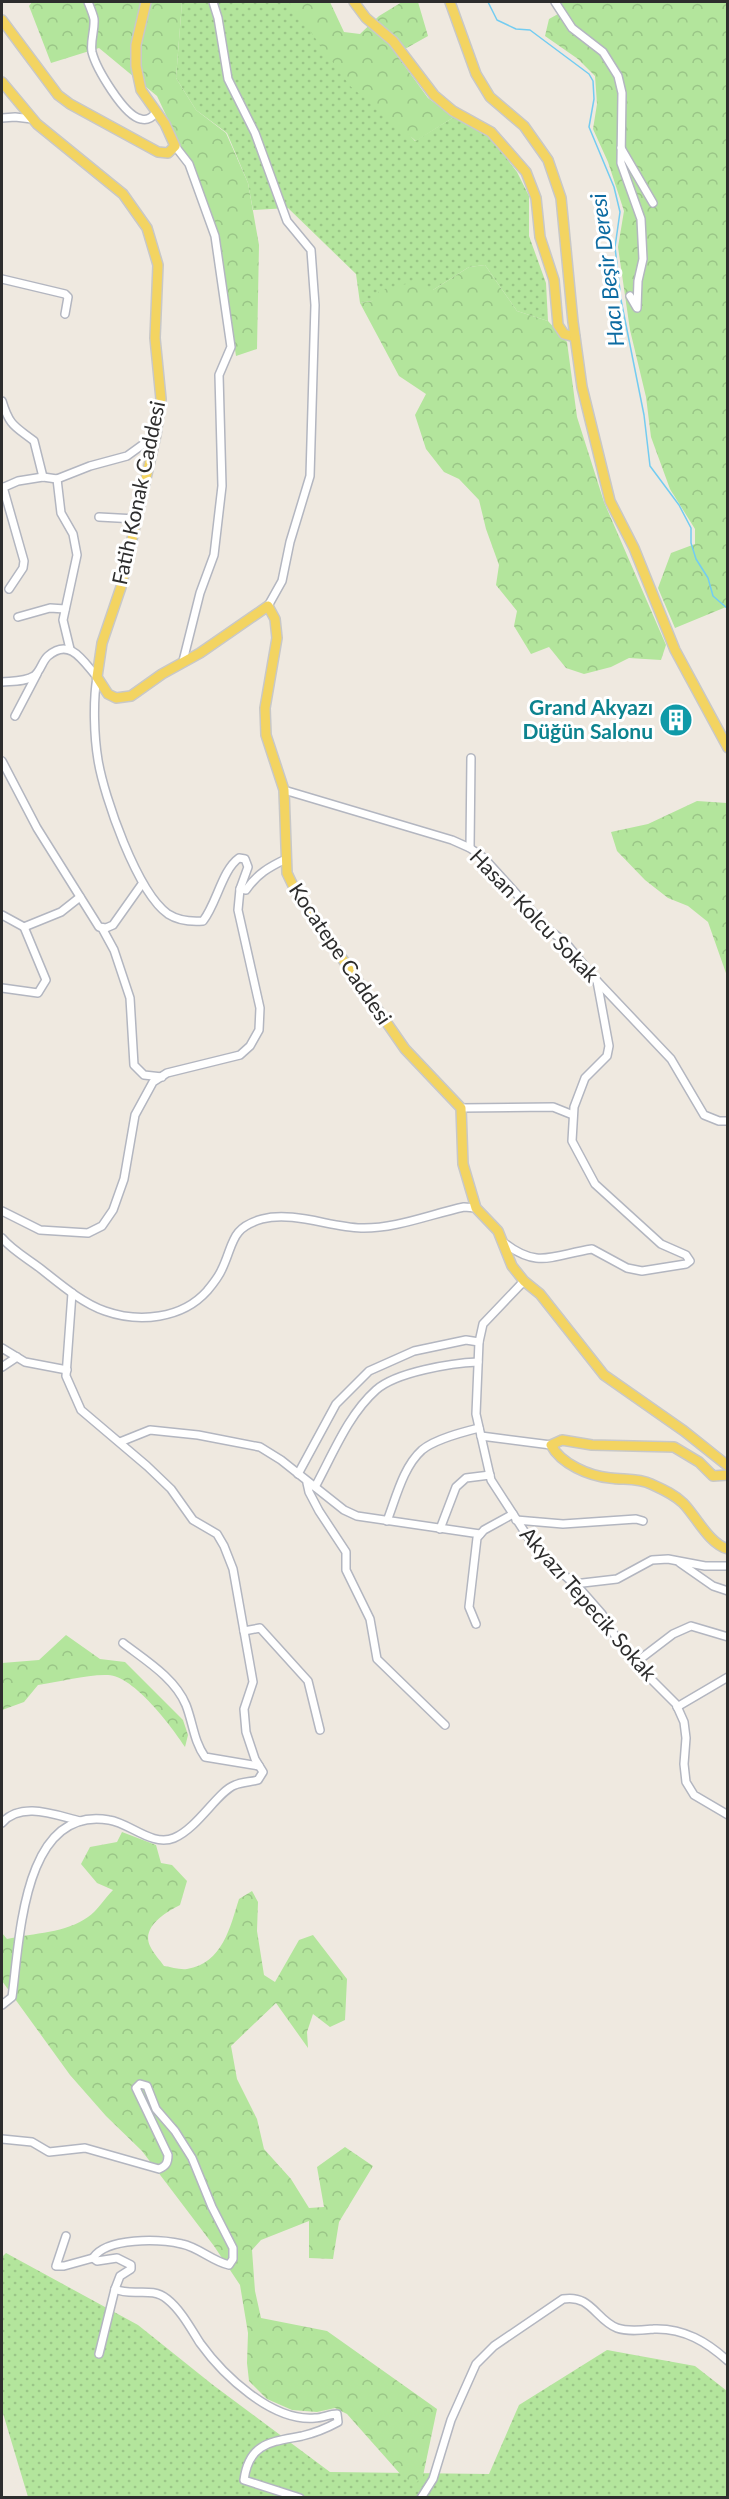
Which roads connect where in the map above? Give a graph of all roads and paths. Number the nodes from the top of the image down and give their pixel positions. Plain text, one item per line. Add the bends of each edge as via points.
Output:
1 (88, 2) edge
2 (146, 2) edge
3 (213, 2) edge
4 (354, 2) edge
5 (450, 2) edge
6 (555, 2) edge
7 (2, 20) edge
8 (2, 82) edge
9 (157, 112) junction
10 (2, 118) edge
11 (32, 119) junction
12 (620, 146) junction
13 (175, 147) junction
14 (653, 202) dead end
15 (2, 279) edge
16 (630, 296) dead end
17 (65, 314) dead end
18 (575, 337) junction
19 (2, 401) edge
20 (156, 435) junction
21 (43, 477) junction
22 (57, 479) junction
23 (2, 487) edge
24 (99, 517) dead end
25 (136, 519) junction
26 (9, 589) dead end
27 (268, 606) junction
28 (65, 609) junction
29 (18, 617) dead end
30 (70, 649) junction
31 (183, 661) junction
32 (37, 674) junction
33 (97, 677) junction
34 (2, 682) edge
35 (15, 716) dead end
36 (728, 748) edge
37 (471, 758) dead end
38 (2, 761) edge
39 (284, 790) junction
40 (470, 848) junction
41 (286, 859) junction
42 (142, 884) junction
43 (240, 889) junction
44 (80, 897) junction
45 (2, 915) edge
46 (24, 927) junction
47 (102, 928) junction
48 (597, 981) junction
49 (2, 988) edge
50 (162, 1077) junction
51 (461, 1108) junction
52 (573, 1115) junction
53 (728, 1121) edge
54 (476, 1208) junction
55 (2, 1211) edge
56 (2, 1238) edge
57 (502, 1241) junction
58 (524, 1281) junction
59 (72, 1293) junction
60 (479, 1342) junction
61 (2, 1348) edge
62 (17, 1357) junction
63 (478, 1362) junction
64 (2, 1367) edge
65 (67, 1370) junction
66 (479, 1428) junction
67 (481, 1436) junction
68 (120, 1442) junction
69 (551, 1445) junction
70 (728, 1466) edge
71 (298, 1474) junction
72 (490, 1475) junction
73 (728, 1475) edge
74 (308, 1483) junction
75 (315, 1487) junction
76 (514, 1517) junction
77 (387, 1521) junction
78 (643, 1521) dead end
79 (440, 1529) junction
80 (480, 1534) junction
81 (728, 1549) edge
82 (678, 1561) junction
83 (728, 1566) edge
84 (574, 1584) junction
85 (728, 1591) edge
86 (476, 1624) dead end
87 (244, 1630) junction
88 (728, 1637) edge
89 (123, 1643) dead end
90 (635, 1663) junction
91 (727, 1677) edge
92 (677, 1707) junction
93 (445, 1725) dead end
94 (320, 1730) dead end
95 (259, 1766) junction
96 (728, 1815) edge
97 (82, 1822) junction
98 (2, 1823) edge
99 (2, 2005) edge
100 (2, 2139) edge
101 (66, 2236) dead end
102 (93, 2258) junction
103 (115, 2289) junction
104 (99, 2354) dead end
105 (728, 2361) edge
106 (421, 2497) edge
107 (300, 2498) edge
108 (412, 2498) edge

1 - 9 street via 94,20 92,51 98,69 133,116 142,120
2 - 9 main road via 136,45 136,66 141,90
3 - 27 street via 228,79 255,133 288,221 311,249 315,338 310,476 282,581
4 - 18 main road via 393,41 434,95 490,132 526,172 536,198 540,237 554,280 558,325 564,334
5 - 18 main road via 476,74 490,97 524,126 548,160 561,198
6 - 12 street via 572,28 603,52 618,76 622,93
7 - 13 main road via 58,95 70,104 158,152 168,153
8 - 11 main road, Fatih Konak Caddesi
9 - 13 main road
10 - 11 street
11 - 20 main road, Fatih Konak Caddesi via 123,194 147,228 158,265 155,338 161,399
12 - 14 street
12 - 16 street via 621,163 641,219 643,259 637,308
13 - 31 street via 189,164 215,236 231,347 219,375 222,486 214,555 200,592
15 - 17 street via 65,294
18 - 36 main road via 582,387 610,501 634,548 675,650
19 - 21 street via 13,427 34,441
20 - 22 street via 127,456
20 - 25 main road, Fatih Konak Caddesi
21 - 22 street
21 - 23 street
22 - 28 street via 61,513 73,534 77,555
23 - 26 street via 24,561
24 - 25 street
25 - 33 main road, Fatih Konak Caddesi via 121,587 102,643
27 - 31 main road
27 - 39 main road, Kocatepe Caddesi via 275,619 277,638 265,708 266,735
28 - 29 street via 50,608
28 - 30 street via 63,620
30 - 32 street via 48,656
30 - 33 street
31 - 33 main road via 131,696 116,698 108,694
32 - 34 street via 27,680
32 - 35 street
33 - 42 street, Fatih Konak Caddesi via 94,691 98,760
37 - 40 street
38 - 44 street
39 - 40 street, Hasan Kolcu Sokak
39 - 41 main road, Kocatepe Caddesi
40 - 48 street, Hasan Kolcu Sokak via 565,942
41 - 43 street via 267,868 246,891
41 - 51 main road, Kocatepe Caddesi via 287,873 296,892 405,1049
42 - 43 street, Fatih Konak Caddesi via 168,914 188,923 203,921 213,909 232,863 239,858 245,859 248,867
42 - 47 street via 112,925
43 - 50 street via 238,910 260,1008 259,1030 240,1055 197,1064
44 - 46 street via 61,912
44 - 47 street
45 - 46 street
46 - 49 street via 46,980 38,993
47 - 50 street via 130,998 134,1065 144,1074
48 - 52 street via 609,1046 607,1056 585,1078
48 - 53 street, Hasan Kolcu Sokak via 671,1059 704,1115
50 - 55 street via 153,1082 135,1115 124,1179 113,1210 102,1226 88,1233 40,1230
51 - 52 street via 553,1107
51 - 54 main road via 463,1164
52 - 57 street via 572,1141 595,1184 661,1244 686,1255 690,1261 642,1271 627,1268 592,1249 540,1258 522,1256
54 - 57 main road via 498,1231
54 - 59 street via 464,1207 363,1228 285,1218 253,1222 237,1232 222,1269 206,1292 186,1307 164,1316 135,1318 104,1311
56 - 59 street
57 - 58 main road via 512,1266
58 - 60 street, Akyazı Tepecik Sokak via 483,1324
58 - 70 main road via 540,1294 604,1375
59 - 65 street
60 - 63 street, Akyazı Tepecik Sokak
60 - 71 street via 466,1340 414,1351 369,1371 336,1404
61 - 62 street
62 - 64 street
62 - 65 street
63 - 66 street, Akyazı Tepecik Sokak
63 - 75 street via 438,1366 377,1389 351,1421
65 - 68 street via 81,1410
66 - 67 street, Akyazı Tepecik Sokak
66 - 77 street via 423,1449 403,1478
67 - 69 street
67 - 72 street, Akyazı Tepecik Sokak
68 - 71 street via 150,1430 198,1435 260,1447
68 - 87 street via 171,1489 193,1520 217,1534 233,1569
69 - 73 main road via 562,1440 674,1448 699,1462 713,1476
69 - 81 main road via 578,1469 608,1478 642,1480 665,1490
71 - 74 street
72 - 76 street, Akyazı Tepecik Sokak
72 - 79 street via 466,1478 456,1487
74 - 75 street
74 - 93 street via 319,1511 346,1552 346,1570 370,1619 377,1659
75 - 77 street via 344,1510
76 - 78 street via 563,1524
76 - 80 street
76 - 84 street, Akyazı Tepecik Sokak via 537,1551
77 - 79 street
79 - 80 street
80 - 86 street via 469,1607
82 - 83 street
82 - 84 street via 652,1560 617,1579
82 - 85 street via 713,1586
84 - 90 street, Akyazı Tepecik Sokak via 602,1614
87 - 94 street via 260,1628 308,1681
87 - 95 street via 253,1682 244,1709 246,1732
88 - 90 street via 691,1626
89 - 95 street via 172,1683 185,1701 197,1747 205,1757
90 - 92 street, Akyazı Tepecik Sokak
91 - 92 street
92 - 96 street, Akyazı Tepecik Sokak via 686,1738 686,1782 694,1795
95 - 97 street via 262,1772 258,1780 234,1785 190,1829 172,1839 154,1839 112,1820 93,1818
97 - 98 street via 37,1811 21,1812
97 - 99 street via 53,1837 39,1858 17,1945 12,1997
100 - 102 street via 32,2142 50,2152 86,2148 159,2169 165,2167 168,2155 136,2088 140,2084 147,2086 156,2109 192,2158 233,2248 233,2259 229,2265 183,2244 156,2242 120,2243 99,2249
101 - 102 street via 56,2266
102 - 103 street via 117,2259 131,2265 117,2280
103 - 104 street
103 - 107 street via 149,2291 167,2299 213,2361 264,2403 290,2415 315,2418 337,2414 338,2422 323,2429 263,2446 246,2466 244,2480
105 - 106 street via 694,2336 658,2329 617,2328 587,2303 573,2297 563,2299 494,2346 476,2364 451,2420 433,2479
106 - 108 street

